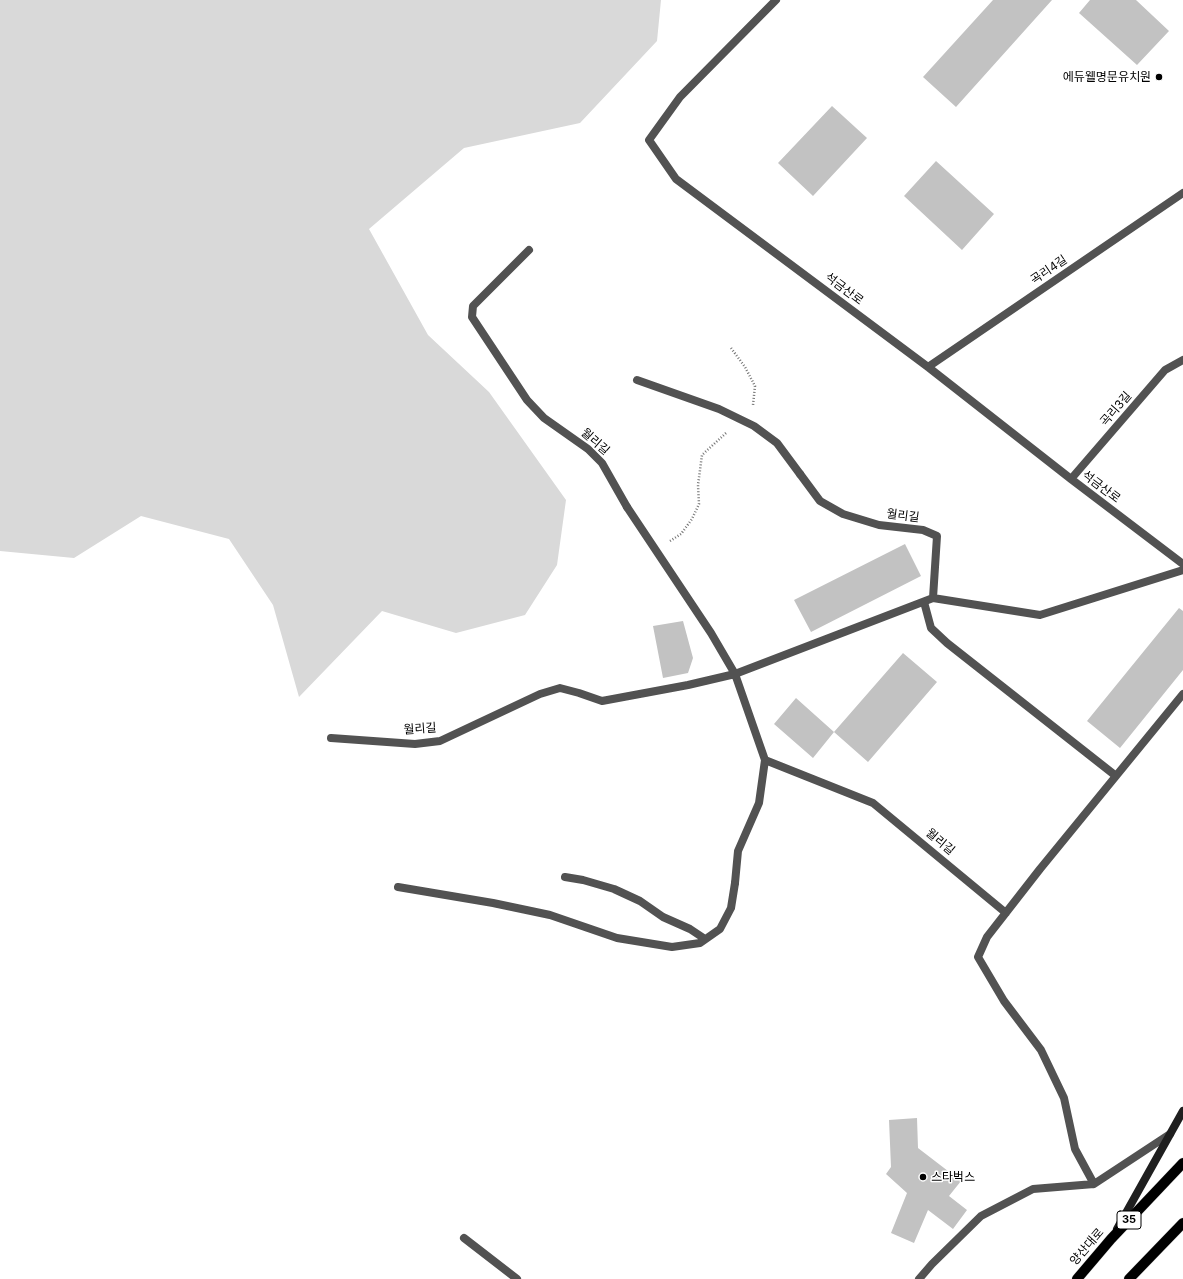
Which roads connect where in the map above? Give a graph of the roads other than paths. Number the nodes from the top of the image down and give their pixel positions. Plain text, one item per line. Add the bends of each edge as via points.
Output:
1 (776, 0) edge
2 (1183, 193) edge
3 (529, 250) dead end
4 (1183, 360) edge
5 (928, 367) junction
6 (637, 380) dead end
7 (1071, 479) junction
8 (1183, 564) edge
9 (1183, 570) edge
10 (934, 598) junction
11 (924, 602) junction
12 (735, 674) junction
13 (1183, 694) edge
14 (332, 738) dead end
15 (766, 760) junction
16 (1116, 776) junction
17 (565, 877) dead end
18 (398, 887) dead end
19 (1006, 913) junction
20 (706, 939) junction
21 (1183, 1112) edge
22 (1170, 1134) junction
23 (1183, 1163) edge
24 (1094, 1184) junction
25 (1183, 1223) edge
26 (464, 1238) dead end
27 (1111, 1239) junction
28 (1136, 1274) edge
29 (517, 1279) edge
30 (919, 1279) edge
31 (1077, 1279) edge
32 (1128, 1279) edge

1 - 5 street, 석금산로 via 680,97 649,140 676,179
2 - 5 street, 곡리4길
3 - 12 street, 월리길 via 473,306 472,317 527,400 544,418 602,462 627,506
4 - 7 street, 곡리3길 via 1165,370
5 - 7 street, 석금산로
6 - 10 street, 월리길 via 718,409 754,426 777,443 820,501 843,514 879,525 923,530 936,536
7 - 8 street, 석금산로
9 - 10 street via 1040,615
10 - 11 street, 월리길
11 - 12 street, 월리길
11 - 16 street via 931,628 947,643
12 - 14 street, 월리길 via 602,701 560,688 540,694 440,741 415,744
12 - 15 street, 월리길
13 - 16 street
15 - 19 street, 월리길 via 873,803
15 - 20 street, 월리길 via 759,803 738,851 731,908 720,929
16 - 19 street
17 - 20 street via 614,889
18 - 20 street, 월리길 via 550,915 617,938 672,947 700,943
19 - 24 street via 987,937 978,957 1004,1001 1041,1050 1064,1098 1075,1149
21 - 22 main road
22 - 24 street
22 - 27 main road
23 - 27 main road, 양산대로 / 35
24 - 30 street via 1033,1189 982,1216
25 - 28 main road
26 - 29 street
27 - 31 main road, 양산대로 / 35
28 - 32 main road

